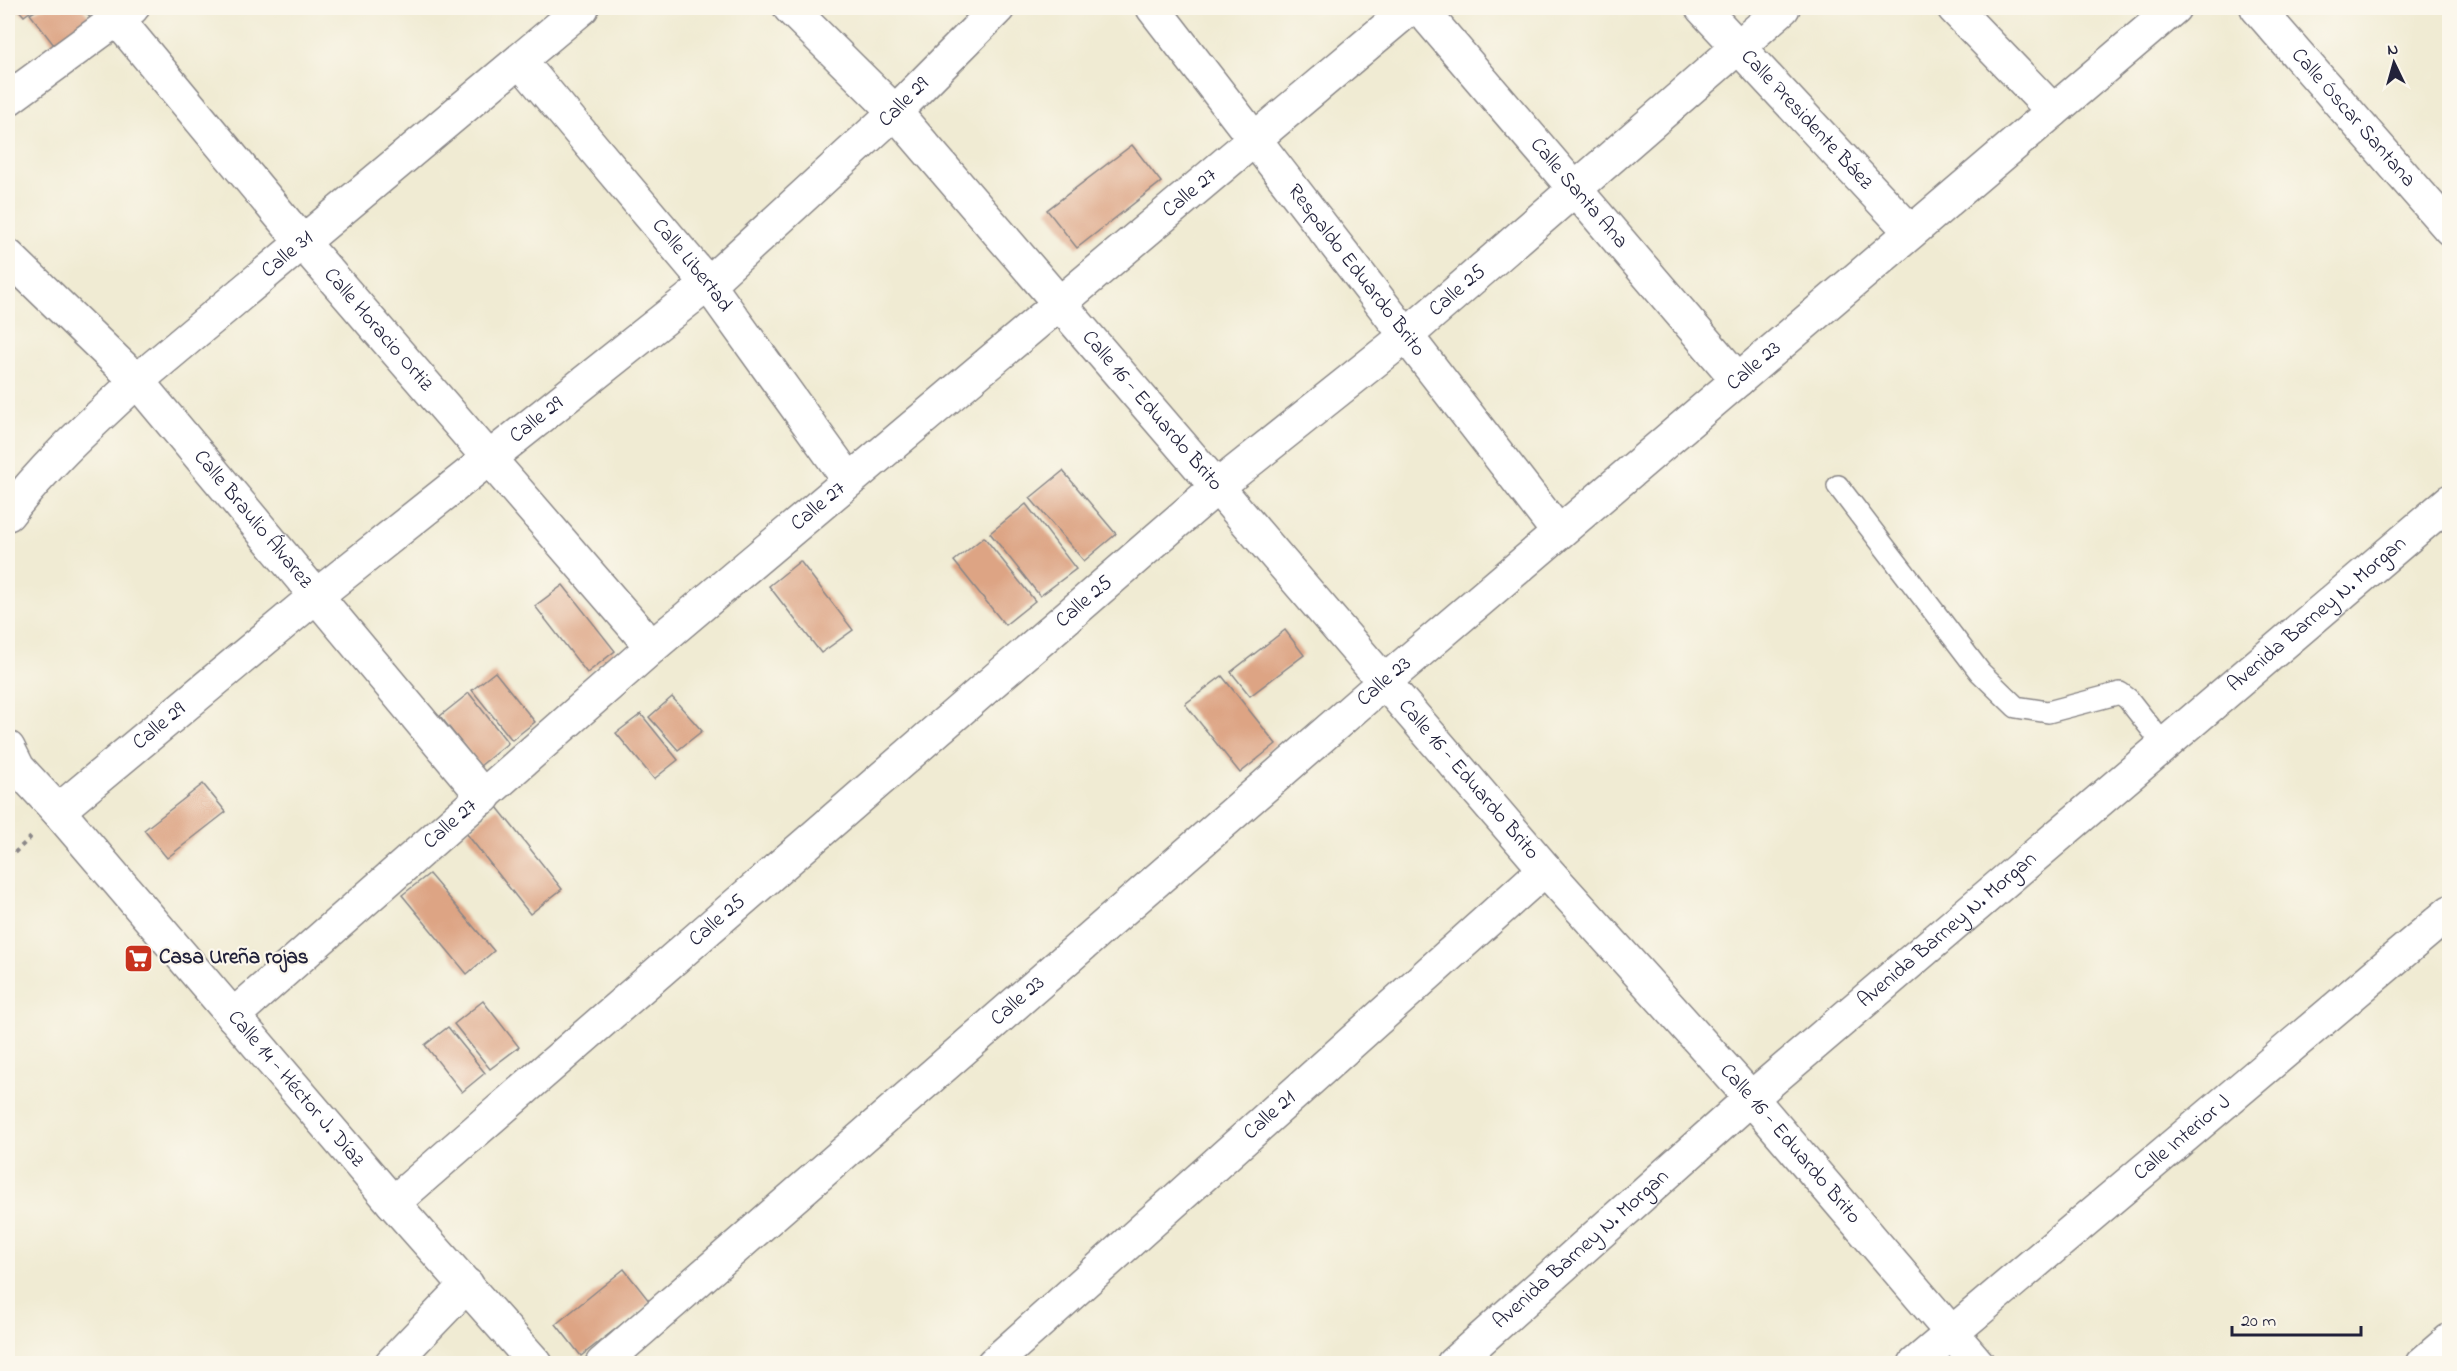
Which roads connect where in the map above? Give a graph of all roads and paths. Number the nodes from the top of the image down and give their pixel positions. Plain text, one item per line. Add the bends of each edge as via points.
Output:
1 (582, 8) edge
2 (790, 8) edge
3 (998, 8) edge
4 (1153, 8) edge
5 (1410, 8) edge
6 (1420, 8) edge
7 (1702, 8) edge
8 (1784, 8) edge
9 (1954, 8) edge
10 (2174, 8) edge
11 (119, 11) edge
12 (2272, 12) edge
13 (1739, 47) junction
14 (520, 61) junction
15 (8, 99) edge
16 (2053, 111) junction
17 (895, 112) junction
18 (1256, 140) junction
19 (1576, 188) junction
20 (2450, 229) edge
21 (1911, 232) junction
22 (303, 243) junction
23 (8, 256) edge
24 (708, 284) junction
25 (1059, 304) junction
26 (1406, 336) junction
27 (1738, 380) junction
28 (137, 381) junction
29 (492, 459) junction
30 (849, 480) junction
31 (1218, 486) junction
32 (1838, 486) dead end
33 (2450, 501) edge
34 (8, 514) edge
35 (1558, 532) junction
36 (316, 597) junction
37 (652, 647) junction
38 (1384, 682) junction
39 (2164, 745) junction
40 (8, 748) edge
41 (484, 797) junction
42 (58, 811) junction
43 (1545, 868) junction
44 (2450, 912) edge
45 (233, 1016) junction
46 (1751, 1098) junction
47 (393, 1203) junction
48 (467, 1285) junction
49 (1953, 1332) junction
50 (2450, 1340) edge
51 (391, 1364) edge
52 (536, 1364) edge
53 (602, 1364) edge
54 (993, 1364) edge
55 (1453, 1364) edge
56 (1915, 1364) edge
57 (1978, 1364) edge
58 (2422, 1364) edge

1 - 14 street, Calle 31
2 - 17 street, Calle 16 - Eduardo Brito
3 - 17 street, Calle 29
4 - 18 street, Respaldo Eduardo Brito
5 - 18 street, Calle 27
6 - 19 street, Calle Santa Ana
7 - 13 street, Calle Presidente Báez
8 - 13 street, Calle 25
9 - 16 street
10 - 16 street, Calle 23
11 - 15 street
11 - 22 street, Calle Horacio Ortiz
12 - 20 street, Calle Óscar Santana
13 - 19 street, Calle 25
13 - 21 street, Calle Presidente Báez
14 - 22 street, Calle 31
14 - 24 street, Calle Libertad
16 - 21 street, Calle 23
17 - 24 street, Calle 29
17 - 25 street, Calle 16 - Eduardo Brito
18 - 25 street, Calle 27
18 - 26 street, Respaldo Eduardo Brito
19 - 26 street, Calle 25
19 - 27 street, Calle Santa Ana
21 - 27 street, Calle 23
22 - 28 street, Calle 31
22 - 29 street, Calle Horacio Ortiz
23 - 28 street, Calle Braulio Álvarez
24 - 29 street, Calle 29
24 - 30 street, Calle Libertad
25 - 30 street, Calle 27
25 - 31 street, Calle 16 - Eduardo Brito
26 - 31 street, Calle 25
26 - 35 street, Respaldo Eduardo Brito
27 - 35 street, Calle 23
28 - 34 street, Calle 31 via 88,426
28 - 36 street, Calle Braulio Álvarez
29 - 36 street, Calle 29
29 - 37 street, Calle Horacio Ortiz
30 - 37 street, Calle 27
31 - 38 street, Calle 16 - Eduardo Brito
31 - 47 street, Calle 25
32 - 39 lane via 1980,672 2016,707 2048,712 2120,693
33 - 39 street, Avenida Barney N. Morgan
35 - 38 street, Calle 23
36 - 41 street, Calle Braulio Álvarez
36 - 42 street, Calle 29
37 - 41 street, Calle 27
38 - 43 street, Calle 16 - Eduardo Brito
38 - 53 street, Calle 23
39 - 46 street, Avenida Barney N. Morgan
40 - 42 street via 18,768
41 - 45 street, Calle 27
42 - 45 street, Calle 14 - Héctor J. Díaz
43 - 46 street, Calle 16 - Eduardo Brito
43 - 54 street, Calle 21
44 - 49 street, Calle Interior J
45 - 47 street, Calle 14 - Héctor J. Díaz
46 - 49 street, Calle 16 - Eduardo Brito
46 - 55 street, Avenida Barney N. Morgan
47 - 48 street, Calle 14 - Héctor J. Díaz
48 - 51 street
48 - 52 street, Calle 14 - Héctor J. Díaz
49 - 56 street, Calle Interior J
49 - 57 street, Calle 16 - Eduardo Brito
50 - 58 street

